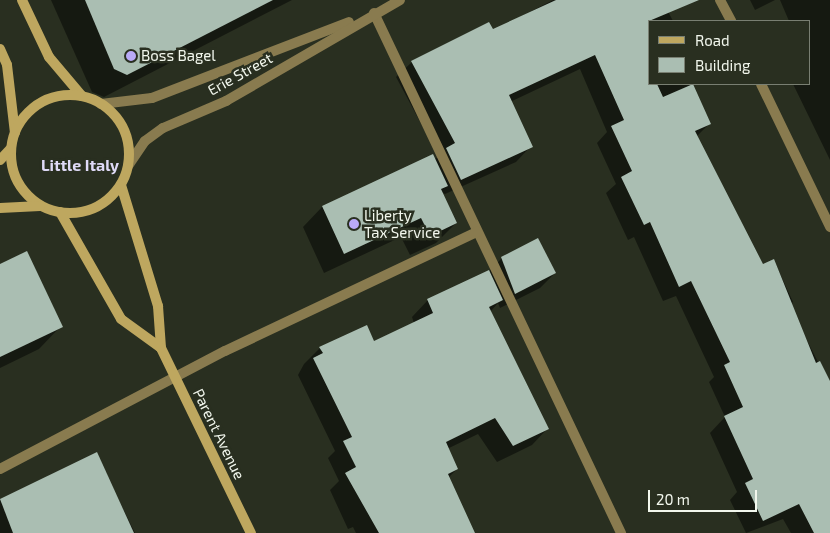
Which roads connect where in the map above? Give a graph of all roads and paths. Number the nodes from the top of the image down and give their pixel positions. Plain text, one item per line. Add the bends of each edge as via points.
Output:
1 (22, 0) edge
2 (400, 0) edge
3 (720, 0) edge
4 (374, 13) junction
5 (730, 20) edge
6 (0, 49) edge
7 (761, 85) edge
8 (82, 96) junction
9 (101, 104) junction
10 (15, 133) junction
11 (11, 148) junction
12 (0, 160) edge
13 (128, 166) junction
14 (121, 185) junction
15 (40, 206) junction
16 (0, 208) edge
17 (60, 212) junction
18 (830, 227) edge
19 (477, 232) junction
20 (161, 348) junction
21 (176, 379) junction
22 (0, 470) edge
23 (250, 533) edge
24 (621, 533) edge

1 - 8 street via 50,57
2 - 4 street, Erie Street
3 - 5 street
4 - 9 street, Erie Street via 152,98
4 - 13 street, Erie Street via 226,101 163,128 144,141
4 - 19 street
6 - 10 street via 7,65
7 - 18 street
8 - 9 street
8 - 10 street via 41,102 25,115
9 - 13 street via 122,126
10 - 11 street
11 - 12 street
11 - 15 street via 14,174 25,192
13 - 14 street
14 - 17 street via 107,201 89,211
14 - 20 street, Parent Avenue via 158,306
15 - 16 street
15 - 17 street
17 - 20 street, Parent Avenue via 121,319
19 - 21 street
19 - 24 street
20 - 21 street, Parent Avenue
21 - 22 street
21 - 23 street, Parent Avenue

